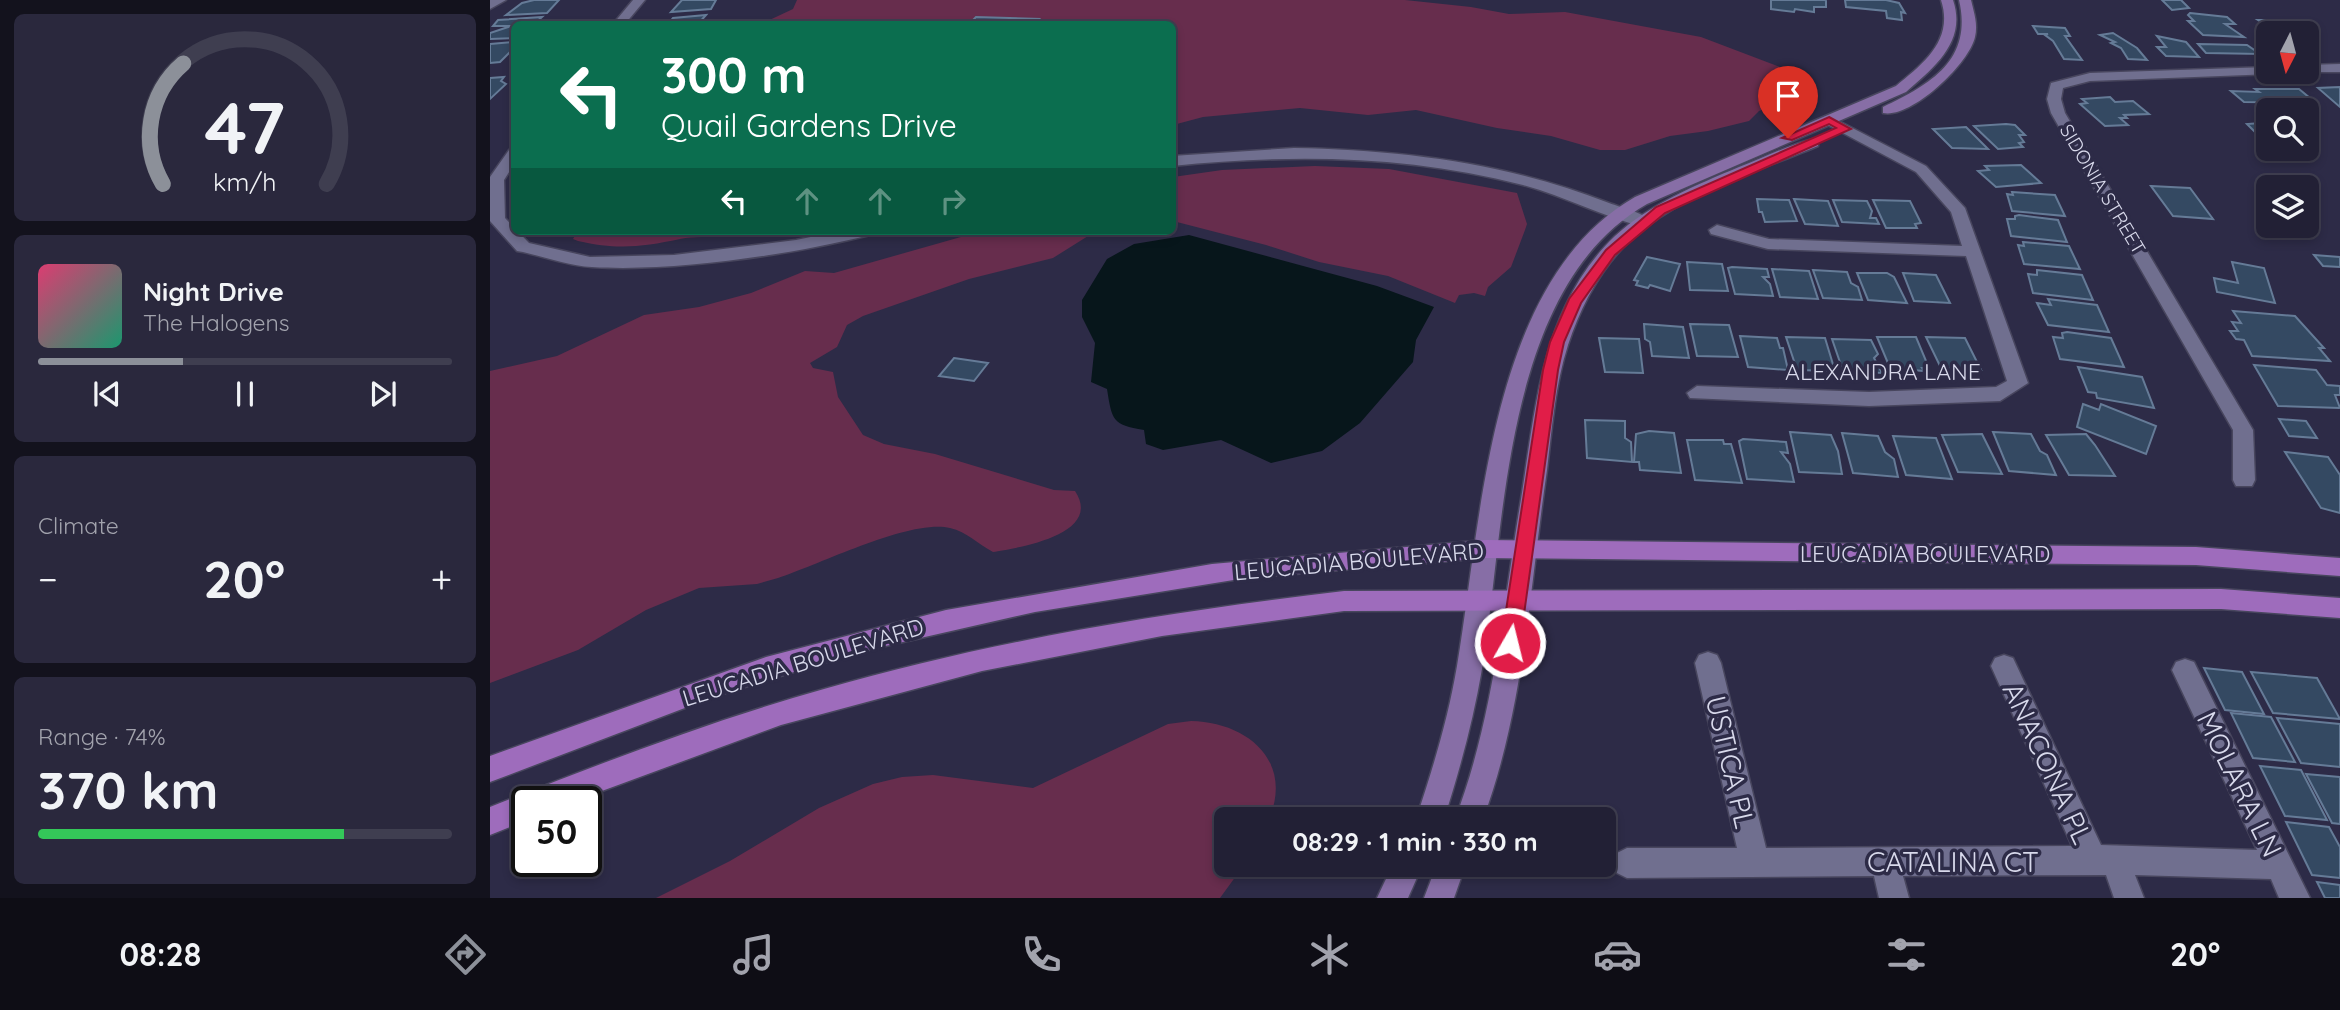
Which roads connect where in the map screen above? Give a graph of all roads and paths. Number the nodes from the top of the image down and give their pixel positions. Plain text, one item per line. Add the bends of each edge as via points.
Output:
1 (500, 0) edge
2 (639, 0) edge
3 (1947, 0) edge
4 (1965, 0) edge
5 (490, 5) edge
6 (622, 21) edge
7 (2340, 68) edge
8 (2319, 69) edge
9 (2256, 71) edge
10 (1837, 124) junction
11 (511, 158) edge
12 (1176, 161) edge
13 (1622, 212) junction
14 (1644, 222) junction
15 (1717, 230) dead end
16 (511, 234) edge
17 (512, 235) edge
18 (845, 235) edge
19 (1972, 251) junction
20 (1697, 393) dead end
21 (2244, 480) dead end
22 (1486, 549) junction
23 (1523, 550) junction
24 (2338, 570) edge
25 (1479, 602) junction
26 (1516, 602) junction
27 (2340, 608) edge
28 (1708, 663) dead end
29 (2004, 666) dead end
30 (2185, 670) dead end
31 (490, 769) edge
32 (577, 786) edge
33 (1434, 807) edge
34 (1474, 807) edge
35 (511, 812) edge
36 (490, 821) edge
37 (2104, 860) junction
38 (1885, 861) junction
39 (1755, 862) junction
40 (1627, 863) dead end
41 (2279, 865) junction
42 (1402, 877) edge
43 (1447, 877) edge
44 (1392, 898) edge
45 (1439, 898) edge
46 (1894, 898) edge
47 (2129, 898) edge
48 (2295, 898) edge

1 - 5 street
2 - 6 street
3 - 10 main road via 1953,18 1947,42 1933,62 1901,89
4 - 10 main road via 1970,25 1967,44 1956,64 1935,85
7 - 8 street
9 - 21 street, SIDONIA STREET via 2090,77 2056,86 2054,99 2243,430
10 - 13 main road via 1666,189
10 - 14 main road
10 - 19 street, ALEXANDRA LANE via 1935,181 1959,211
11 - 16 street via 496,180 497,219
12 - 13 street via 1274,152 1374,153 1504,174 1579,194
13 - 14 street
13 - 22 main road via 1584,247 1552,290 1526,348
14 - 23 main road via 1588,280 1557,342
15 - 19 street via 1768,244
17 - 18 street via 523,247 590,262 674,260
19 - 20 street, ALEXANDRA LANE via 2018,383 2000,394 1869,399
22 - 23 main road, LEUCADIA BOULEVARD
22 - 25 main road
22 - 31 main road, LEUCADIA BOULEVARD via 1213,573 961,617 857,642 649,708
23 - 24 main road, LEUCADIA BOULEVARD via 2196,556
23 - 26 main road
25 - 26 main road, LEUCADIA BOULEVARD
25 - 32 main road, LEUCADIA BOULEVARD via 1330,603 1224,615 1030,649 851,692 641,760
25 - 33 main road via 1454,747
26 - 27 main road, LEUCADIA BOULEVARD via 2221,600
26 - 34 main road via 1496,727
28 - 39 street, USTICA PL
29 - 37 street, ANACONA PL
30 - 41 street, MOLARA LN
35 - 36 main road
37 - 38 street, CATALINA CT
37 - 41 street, CATALINA CT
37 - 47 street, ANACONA PL
38 - 39 street, CATALINA CT
38 - 46 street
39 - 40 street, CATALINA CT
41 - 48 street, MOLARA LN
42 - 44 main road
43 - 45 main road

